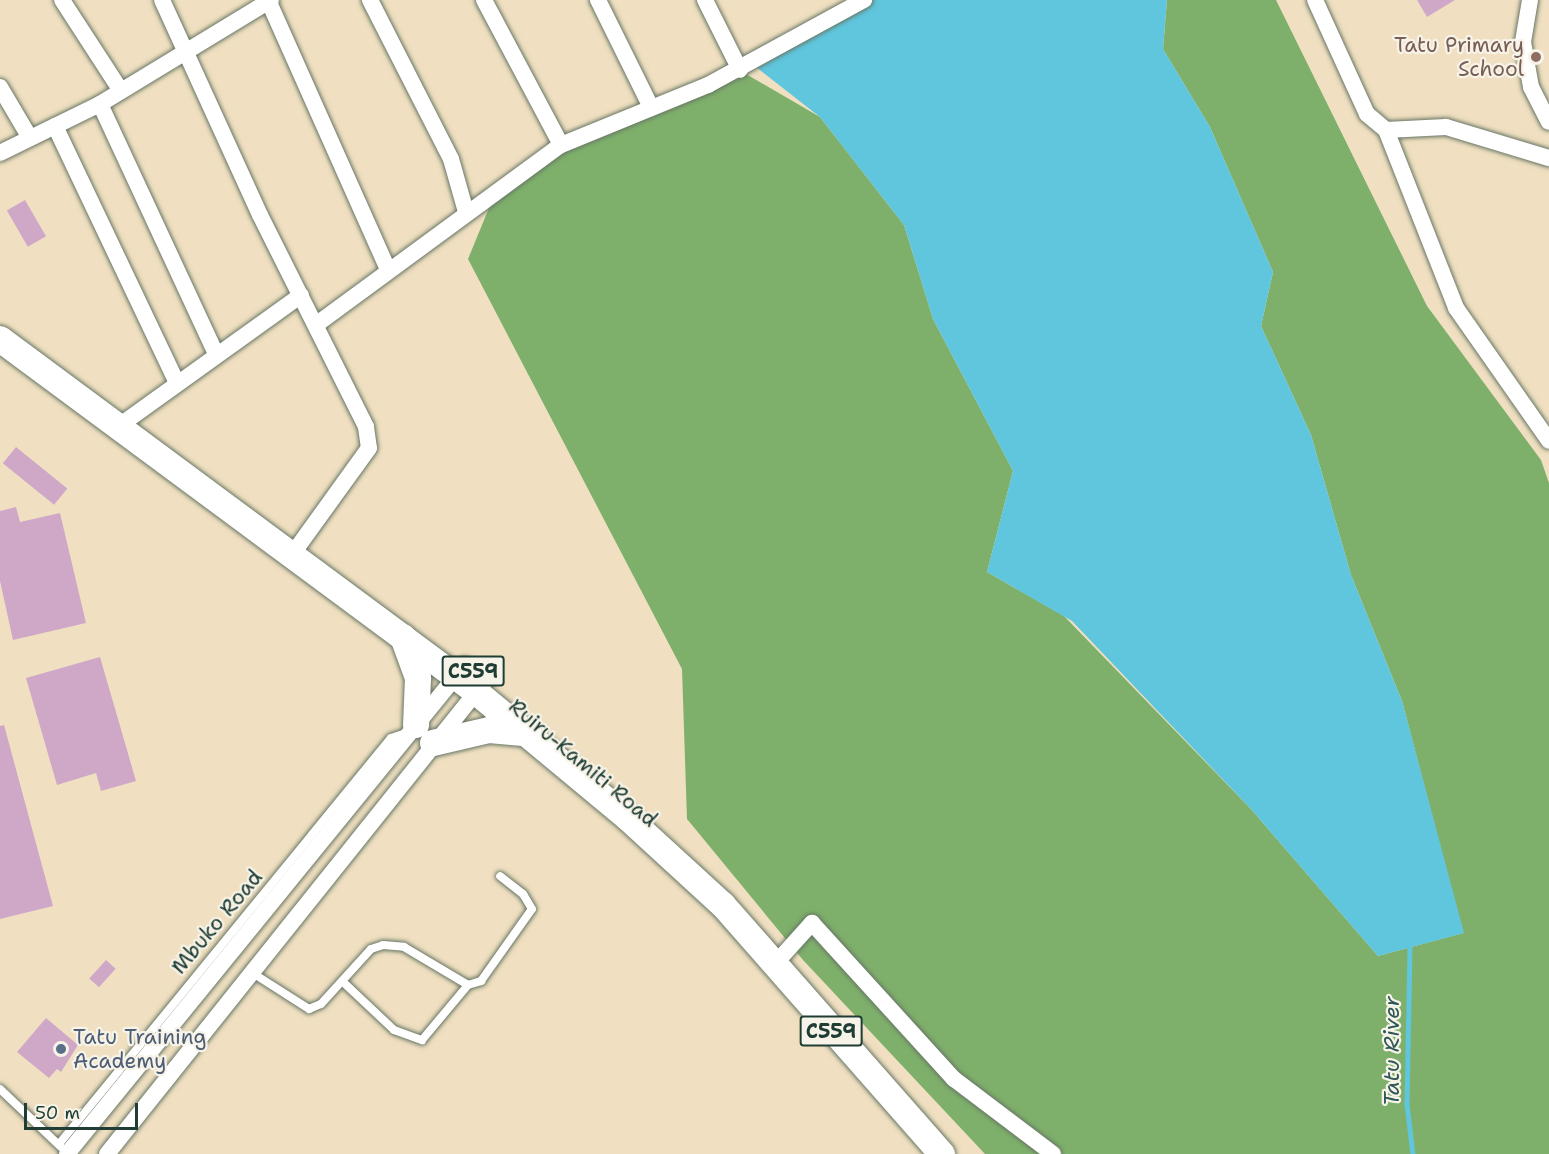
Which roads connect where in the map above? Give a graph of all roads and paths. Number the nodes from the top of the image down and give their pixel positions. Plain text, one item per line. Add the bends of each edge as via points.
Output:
1 (62, 0) edge
2 (162, 0) edge
3 (269, 0) edge
4 (370, 0) edge
5 (484, 0) edge
6 (598, 0) edge
7 (705, 0) edge
8 (864, 0) edge
9 (1315, 0) edge
10 (1516, 0) edge
11 (1530, 0) edge
12 (1524, 19) junction
13 (187, 52) junction
14 (740, 70) junction
15 (0, 87) edge
16 (121, 91) junction
17 (100, 104) junction
18 (650, 105) junction
19 (1549, 122) edge
20 (55, 126) junction
21 (1386, 130) junction
22 (30, 138) junction
23 (561, 145) junction
24 (0, 153) edge
25 (1549, 158) edge
26 (466, 212) junction
27 (388, 270) junction
28 (301, 295) junction
29 (317, 324) junction
30 (0, 339) edge
31 (215, 352) junction
32 (176, 381) junction
33 (119, 426) junction
34 (1549, 441) edge
35 (294, 552) junction
36 (403, 637) junction
37 (470, 678) junction
38 (413, 728) junction
39 (526, 733) junction
40 (399, 746) junction
41 (426, 752) junction
42 (500, 876) dead end
43 (723, 905) junction
44 (774, 964) junction
45 (251, 972) junction
46 (342, 981) junction
47 (468, 986) junction
48 (0, 1089) edge
49 (64, 1151) edge
50 (107, 1154) edge
51 (942, 1154) edge
52 (1053, 1154) edge

1 - 16 street
2 - 13 street
3 - 13 street
3 - 27 street
4 - 26 street via 451,159
5 - 23 street
6 - 18 street
7 - 14 street
8 - 14 street
9 - 21 street via 1367,114
10 - 12 street
11 - 12 street
12 - 19 street via 1531,87
13 - 16 street
13 - 28 street
14 - 18 street
15 - 22 street
16 - 17 street
17 - 20 street
17 - 31 street
18 - 23 street
20 - 22 street
20 - 32 street
21 - 25 street via 1446,127
21 - 34 street via 1456,308
22 - 24 street
23 - 26 street
26 - 27 street
27 - 29 street
28 - 29 street
28 - 31 street
29 - 35 street via 366,427 369,448
30 - 33 main road, Ruiru-Kamiti Road / C559
31 - 32 street
32 - 33 street
33 - 35 main road, Ruiru-Kamiti Road / C559
35 - 36 main road, Ruiru-Kamiti Road / C559
35 - 37 main road, Ruiru-Kamiti Road / C559
36 - 37 main road, Ruiru-Kamiti Road / C559
36 - 38 main road via 418,678
37 - 38 street
37 - 39 main road, Ruiru-Kamiti Road / C559
37 - 41 street
37 - 43 main road, Ruiru-Kamiti Road / C559 via 630,799 683,850
38 - 40 street
38 - 49 lane, Mbuko Road via 391,738
39 - 41 main road via 489,730
39 - 43 main road, Ruiru-Kamiti Road / C559
40 - 41 street
40 - 49 street
41 - 45 street
42 - 47 lane via 524,894 532,909 481,981
43 - 44 main road, Ruiru-Kamiti Road / C559
44 - 51 main road, Ruiru-Kamiti Road / C559
44 - 52 street via 812,922 954,1079
45 - 46 lane via 309,1009 321,1004
45 - 50 street
46 - 47 lane via 371,949 383,945 404,947
46 - 47 lane via 394,1030 422,1040
48 - 49 lane

